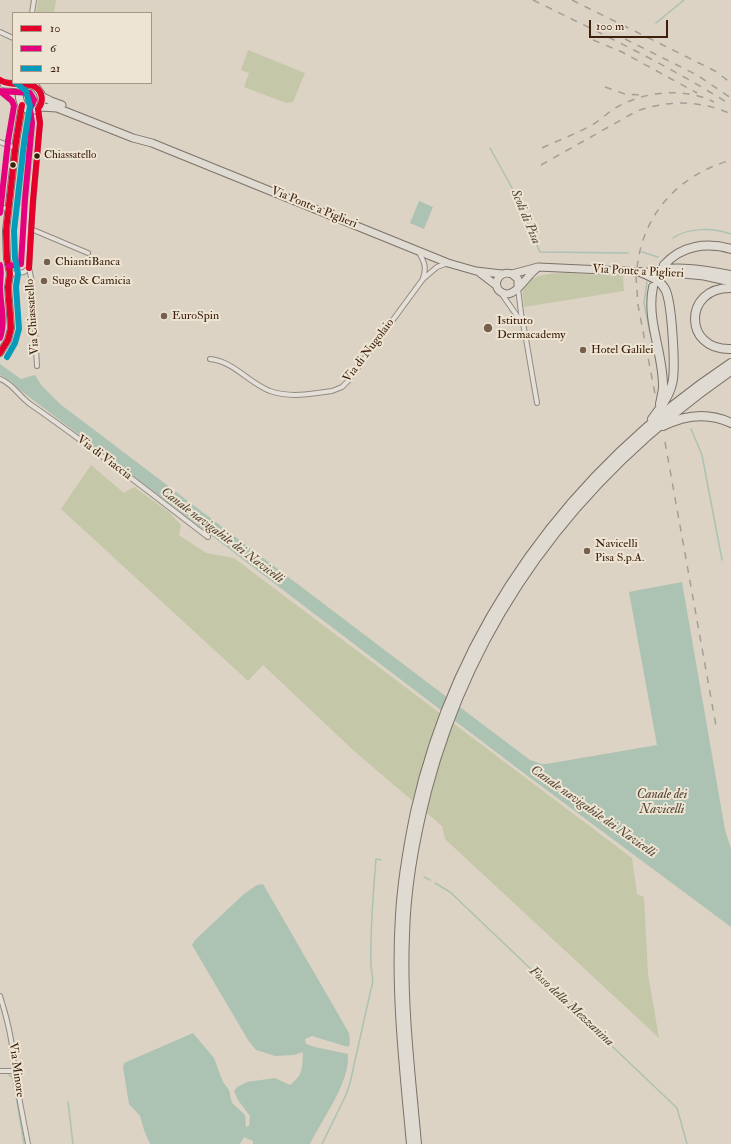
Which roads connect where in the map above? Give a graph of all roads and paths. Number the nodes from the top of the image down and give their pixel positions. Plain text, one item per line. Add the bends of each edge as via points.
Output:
1 (34, 0) edge
2 (32, 12) edge
3 (0, 32) edge
4 (12, 38) edge
5 (2, 82) edge
6 (12, 83) edge
7 (17, 84) edge
8 (24, 85) junction
9 (19, 96) junction
10 (41, 96) junction
11 (22, 105) junction
12 (39, 108) junction
13 (0, 142) edge
14 (152, 143) junction
15 (15, 148) junction
16 (0, 207) edge
17 (7, 209) junction
18 (31, 229) junction
19 (731, 249) edge
20 (417, 250) junction
21 (88, 253) dead end
22 (448, 263) junction
23 (664, 265) dead end
24 (544, 267) junction
25 (29, 268) junction
26 (476, 271) junction
27 (644, 272) junction
28 (10, 274) junction
29 (502, 274) junction
30 (512, 274) junction
31 (731, 275) edge
32 (423, 279) junction
33 (731, 282) edge
34 (518, 287) junction
35 (653, 287) dead end
36 (731, 288) edge
37 (499, 289) junction
38 (523, 326) junction
39 (731, 349) edge
40 (0, 352) edge
41 (210, 359) dead end
42 (731, 363) edge
43 (37, 366) dead end
44 (731, 371) edge
45 (0, 380) edge
46 (537, 403) dead end
47 (659, 409) junction
48 (731, 423) edge
49 (648, 431) junction
50 (208, 537) dead end
51 (413, 836) junction
52 (0, 996) edge
53 (0, 1071) edge
54 (14, 1071) junction
55 (28, 1144) edge
56 (411, 1144) edge
57 (417, 1144) edge

1 - 2 street
3 - 4 street
5 - 6 main road
5 - 9 main road
7 - 8 main road
8 - 9 main road
8 - 10 main road via 33,85
9 - 11 main road
10 - 12 main road
10 - 14 main road, Via Ponte a Piglieri
11 - 12 main road via 31,111
11 - 15 street
12 - 14 main road, Via Ponte a Piglieri via 57,108
12 - 18 street, Via Chiassatello
13 - 15 street
14 - 20 main road, Via Ponte a Piglieri
15 - 17 street
16 - 17 street
17 - 28 street via 6,246
18 - 21 street
18 - 25 street, Via Chiassatello
19 - 23 highway via 709,245 693,247 676,255
20 - 22 main road, Via Ponte a Piglieri
20 - 32 street via 425,264
22 - 26 main road, Via Ponte a Piglieri
22 - 32 street, Via di Nugolaio via 437,267
24 - 27 main road, Via Ponte a Piglieri, bridge
24 - 30 main road, Via Ponte a Piglieri
24 - 34 main road via 532,272
25 - 28 street, Via Chiassatello via 24,272
25 - 43 street, Via Chiassatello
26 - 29 main road, Via Ponte a Piglieri
26 - 37 main road, Via Ponte a Piglieri via 487,277
27 - 31 highway via 666,268
27 - 33 main road, Via Ponte a Piglieri via 690,274
27 - 47 highway via 661,284 669,300 674,372 670,391
28 - 40 street via 8,287 11,331 7,344
29 - 30 main road
29 - 37 main road via 497,280
30 - 34 main road via 518,279
32 - 41 street, Via di Nugolaio via 348,381 332,391 295,395 274,392 226,364
34 - 37 main road via 510,294 505,294
34 - 38 street
35 - 47 highway via 651,308 663,378
36 - 39 highway via 716,290 706,295 697,306 694,318 698,333 704,340 716,347
37 - 38 street
38 - 46 street
42 - 49 highway via 714,374
44 - 49 highway
45 - 50 street, Via di Viaccia
47 - 49 highway
48 - 49 highway via 711,416 688,417
49 - 51 highway via 605,466 581,491 521,568 491,615 460,676 441,725 425,773
51 - 56 highway via 405,862 398,972
51 - 57 highway via 405,935 405,1004
52 - 54 street, Via Minore via 9,1025
53 - 54 street
54 - 55 street, Via Minore

